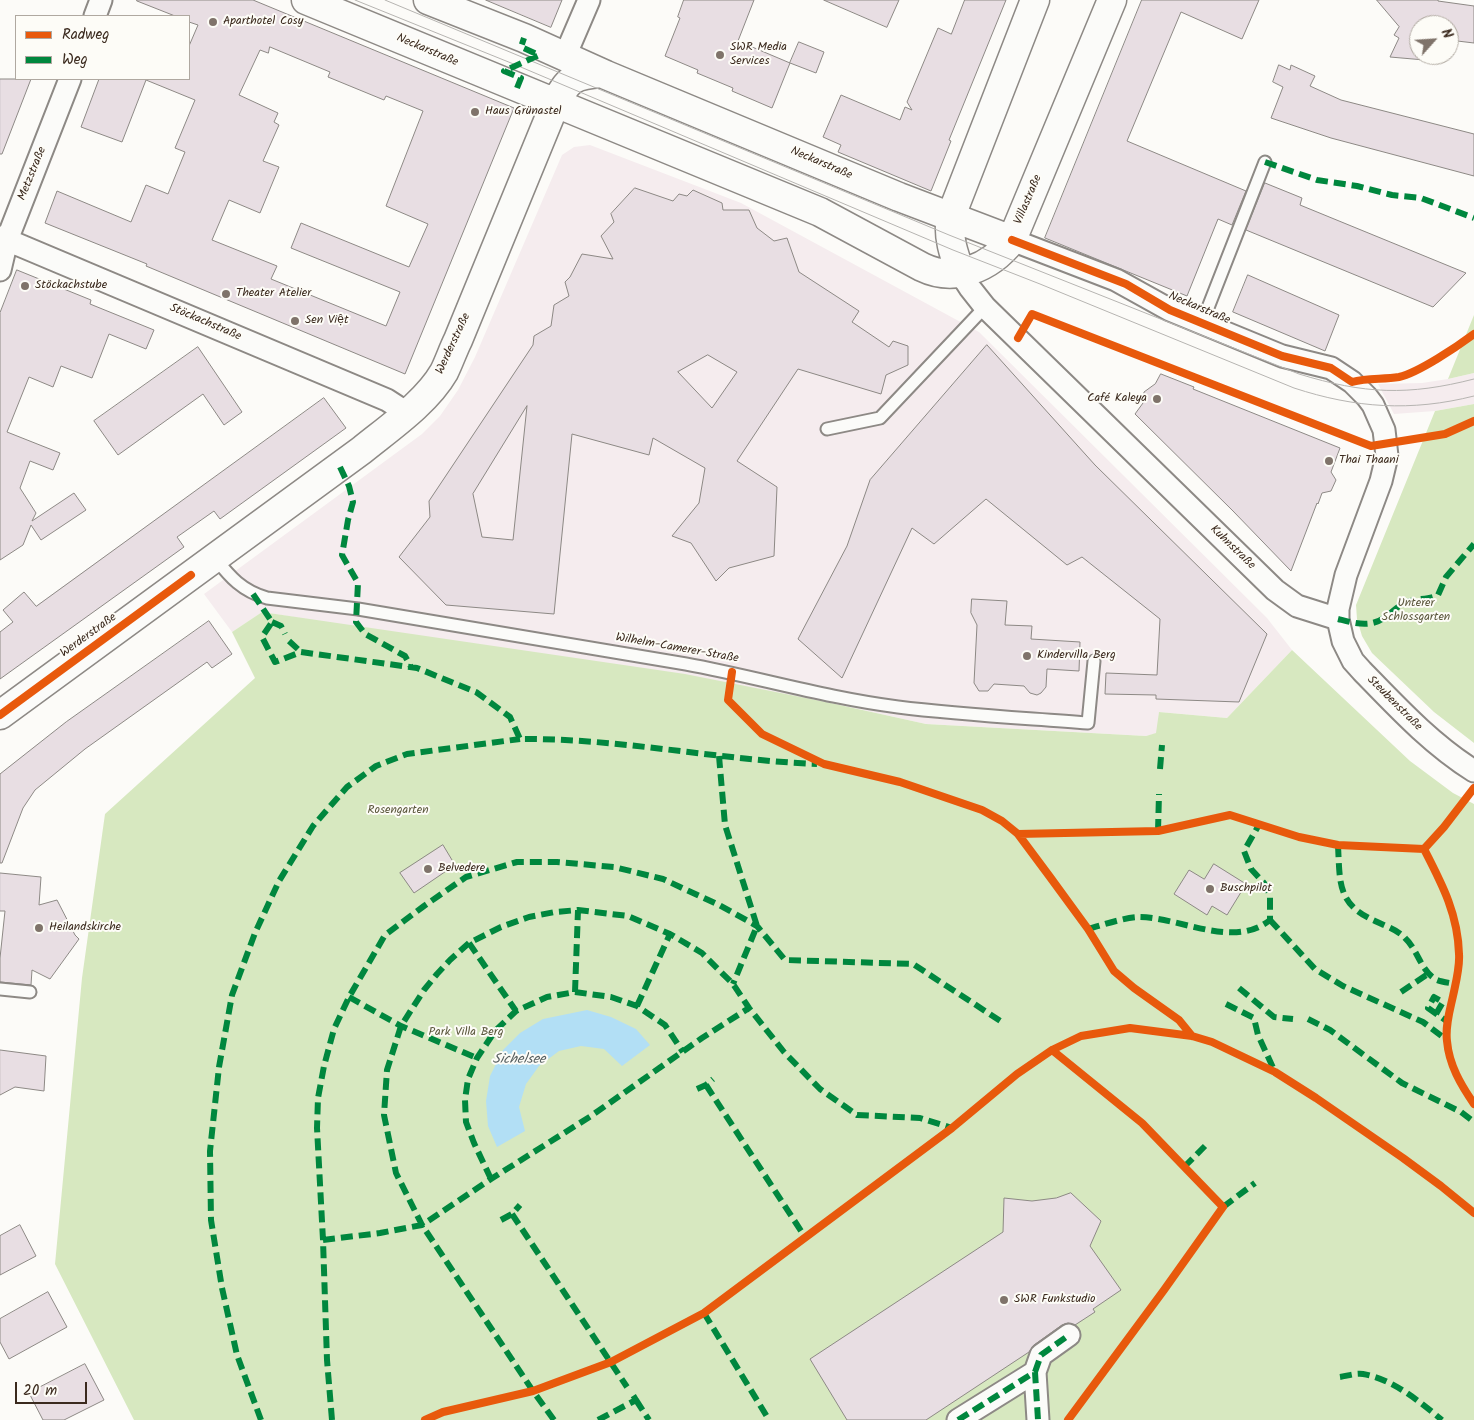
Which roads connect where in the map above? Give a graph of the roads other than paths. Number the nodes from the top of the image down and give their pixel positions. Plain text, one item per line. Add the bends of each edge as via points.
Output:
1 (102, 0) edge
2 (306, 0) edge
3 (428, 0) edge
4 (589, 0) edge
5 (1035, 0) edge
6 (1112, 0) edge
7 (95, 15) edge
8 (565, 56) junction
9 (601, 73) junction
10 (70, 80) edge
11 (555, 104) junction
12 (1265, 162) dead end
13 (950, 216) junction
14 (3, 238) edge
15 (1012, 240) junction
16 (0, 270) edge
17 (961, 274) junction
18 (985, 307) junction
19 (1202, 323) junction
20 (407, 413) junction
21 (827, 429) dead end
22 (215, 558) junction
23 (1338, 619) junction
24 (1094, 661) dead end
25 (0, 715) edge
26 (1474, 771) edge
27 (0, 989) edge
28 (30, 992) dead end
29 (1069, 1334) dead end
30 (1035, 1372) junction
31 (958, 1420) edge
32 (1038, 1420) edge

1 - 7 street
2 - 11 street, Neckarstraße
3 - 8 street, Neckarstraße
4 - 8 street
5 - 13 street
6 - 15 street, Villastraße
8 - 9 street, Neckarstraße
9 - 11 street, Werderstraße via 573,79 564,87
9 - 13 street, Neckarstraße
10 - 14 street, Metzstraße
11 - 17 street, Neckarstraße via 820,212 930,271
11 - 20 street, Werderstraße via 444,372
12 - 19 lane
13 - 15 street, Neckarstraße
13 - 17 street via 950,235
14 - 16 street, Metzstraße
14 - 20 street, Stöckachstraße via 387,400
15 - 17 street, Villastraße via 986,263
15 - 19 street, Neckarstraße via 1126,284 1170,310
17 - 18 street, Kuhnstraße
18 - 21 lane via 880,418
18 - 23 street, Kuhnstraße via 1275,590 1297,606
19 - 23 street, Neckarstraße via 1291,359 1331,368 1367,397 1379,418 1387,456 1344,584
20 - 22 street, Werderstraße
22 - 24 lane, Wilhelm-Camerer-Straße via 231,579 252,594 267,598 358,609 686,664 831,696 898,707 1088,723
22 - 25 street, Werderstraße
23 - 26 street, Steubenstraße via 1347,651 1362,671 1440,747
27 - 28 lane
29 - 30 street via 1041,1355
30 - 31 street
30 - 32 street

